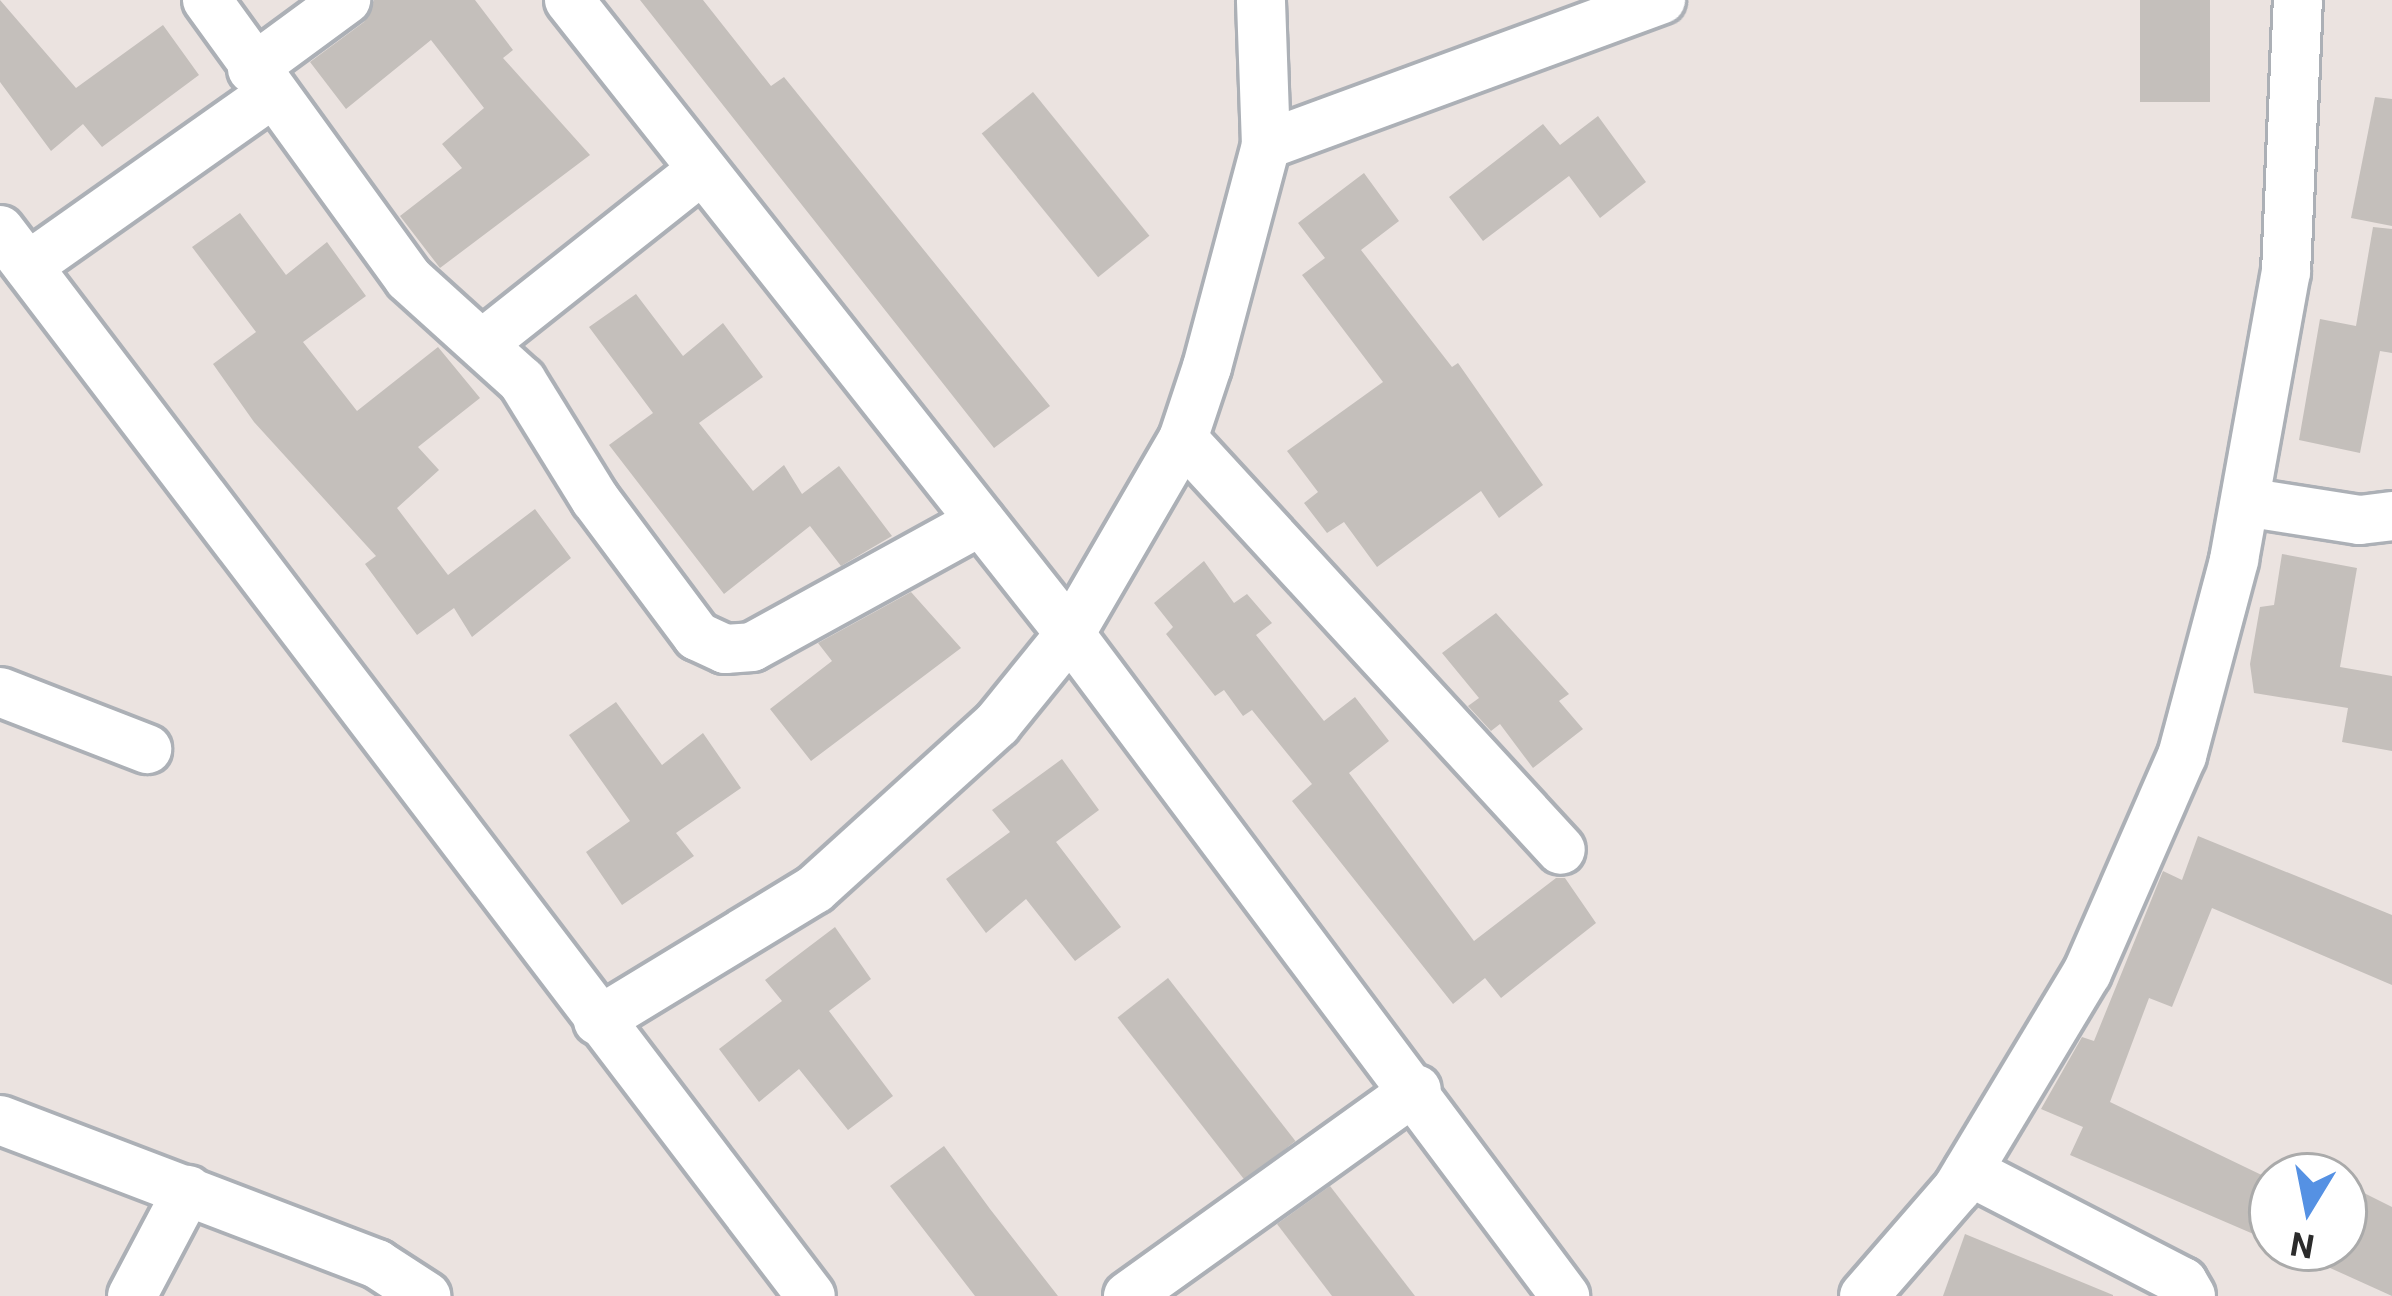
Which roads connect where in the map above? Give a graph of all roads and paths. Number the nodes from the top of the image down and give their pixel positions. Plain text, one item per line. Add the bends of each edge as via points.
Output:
1 (207, 0) edge
2 (346, 0) edge
3 (568, 0) edge
4 (1261, 0) edge
5 (1661, 0) edge
6 (2298, 0) edge
7 (260, 82) junction
8 (1266, 145) junction
9 (702, 170) junction
10 (14, 248) edge
11 (486, 341) junction
12 (1183, 439) junction
13 (2245, 502) junction
14 (2392, 516) edge
15 (981, 521) junction
16 (1070, 634) junction
17 (0, 692) edge
18 (147, 749) dead end
19 (1561, 850) dead end
20 (598, 1021) junction
21 (1417, 1089) junction
22 (0, 1120) edge
23 (1968, 1171) junction
24 (188, 1190) junction
25 (132, 1296) edge
26 (426, 1296) edge
27 (811, 1296) edge
28 (1128, 1296) edge
29 (1564, 1296) edge
30 (1864, 1296) edge
31 (2191, 1296) edge

1 - 7 street
2 - 7 street
3 - 9 street
4 - 8 street
5 - 8 street
6 - 13 street via 2287,272
7 - 10 street
7 - 11 street via 409,279
8 - 12 street
9 - 11 street
9 - 15 street
10 - 20 street
11 - 15 street via 697,635 725,650 752,647
12 - 16 street
12 - 19 street
13 - 14 street via 2360,520
13 - 23 street via 2182,756 2086,974
15 - 16 street
16 - 20 street via 997,724 815,889
16 - 21 street
17 - 18 street
20 - 27 street
21 - 28 street
21 - 29 street
22 - 24 street
23 - 30 street
23 - 31 street via 2183,1282
24 - 25 street
24 - 26 street via 377,1264

